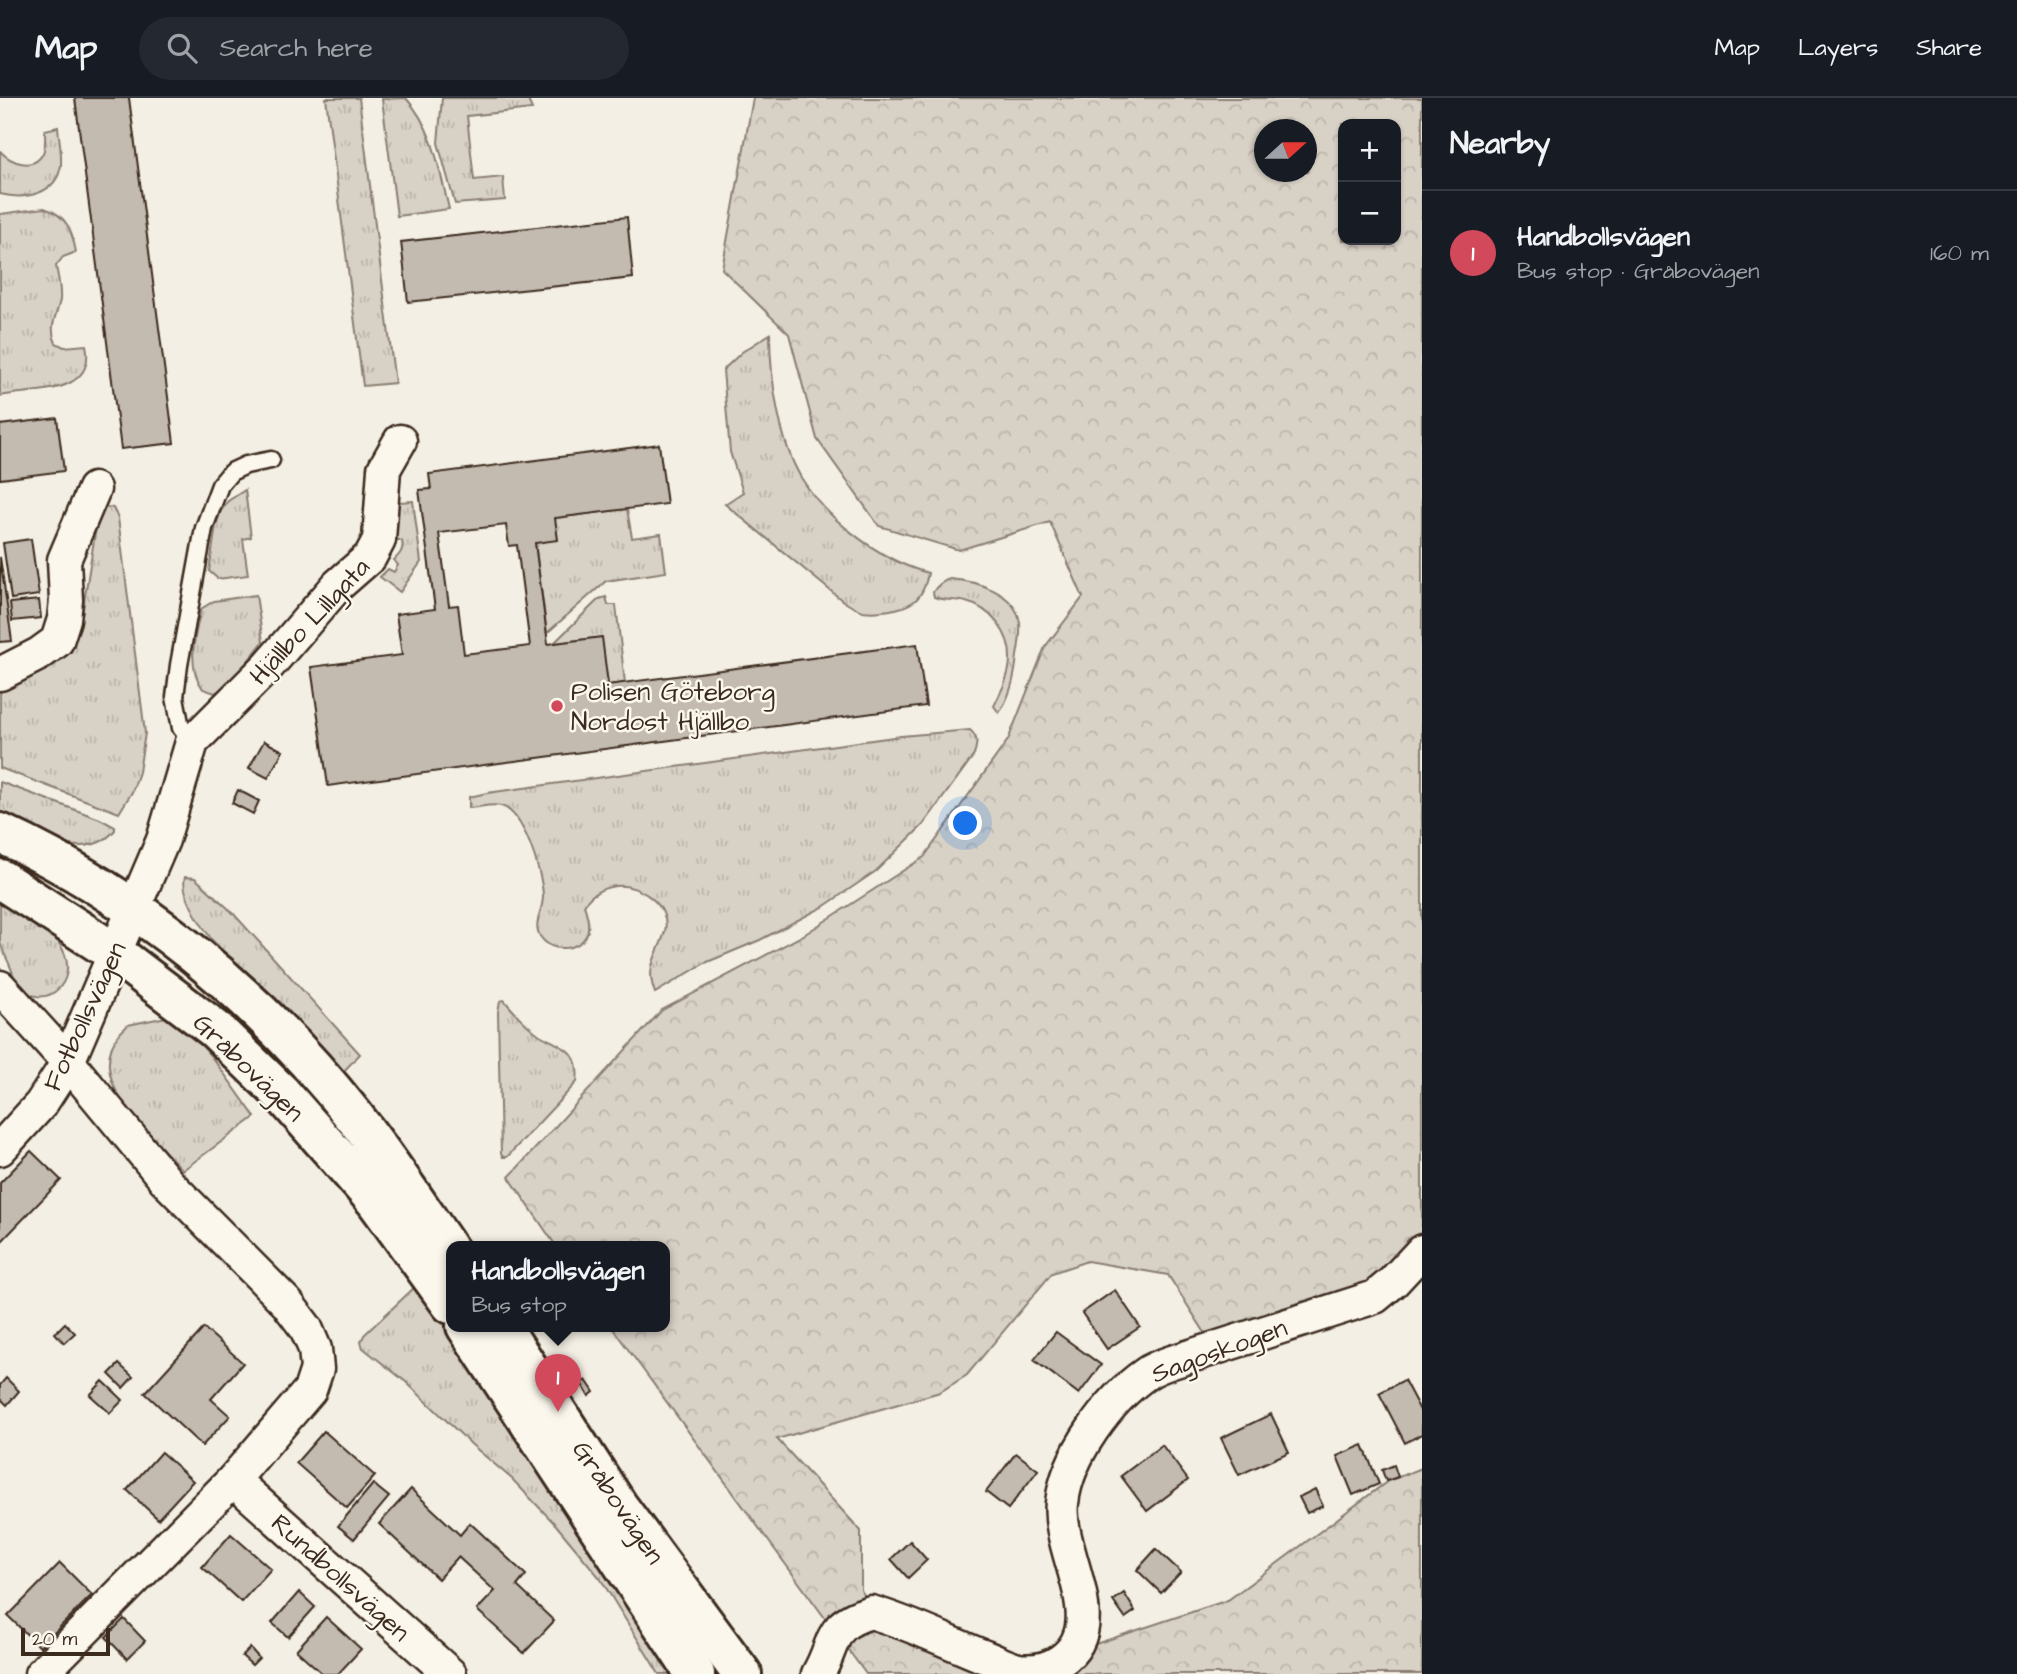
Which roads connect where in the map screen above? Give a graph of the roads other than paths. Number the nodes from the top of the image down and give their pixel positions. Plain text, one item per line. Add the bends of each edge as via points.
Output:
1 (400, 441) dead end
2 (271, 460) dead end
3 (94, 489) dead end
4 (0, 674) edge
5 (192, 742) junction
6 (0, 833) edge
7 (0, 879) edge
8 (133, 910) junction
9 (115, 953) junction
10 (0, 987) edge
11 (68, 1062) junction
12 (0, 1149) edge
13 (446, 1246) edge
14 (1422, 1251) edge
15 (446, 1297) edge
16 (470, 1332) edge
17 (505, 1332) edge
18 (233, 1480) junction
19 (41, 1674) edge
20 (450, 1674) edge
21 (695, 1674) edge
22 (742, 1674) edge
23 (818, 1674) edge

1 - 5 street, Hjällbo Lillgata via 384,469 379,540 370,557 338,585 268,666
2 - 5 lane via 246,464 232,472 220,485 204,528 176,697 181,728
3 - 4 street via 64,560 66,600 57,641
5 - 8 street, Hjällbo Lillgata via 163,840
6 - 8 main road, Gråbovägen via 50,856
7 - 9 main road, Gråbovägen
8 - 9 street, Fotbollsvägen
8 - 13 main road, Gråbovägen via 213,970 294,1047 352,1113
9 - 11 street, Fotbollsvägen
9 - 15 main road, Gråbovägen via 216,1030 282,1094 376,1201
10 - 11 street
11 - 12 street, Fotbollsvägen via 41,1104
11 - 18 street via 168,1183 287,1303 315,1349 317,1369 310,1390
14 - 23 street, Sagoskogen via 1375,1297 1172,1362 1127,1388 1076,1454 1062,1502 1061,1521 1083,1623 1070,1654 1049,1668 1017,1670 871,1612 841,1626
16 - 21 main road, Gråbovägen
17 - 22 main road, Gråbovägen via 618,1506
18 - 19 street
18 - 20 street, Rundbollsvägen

